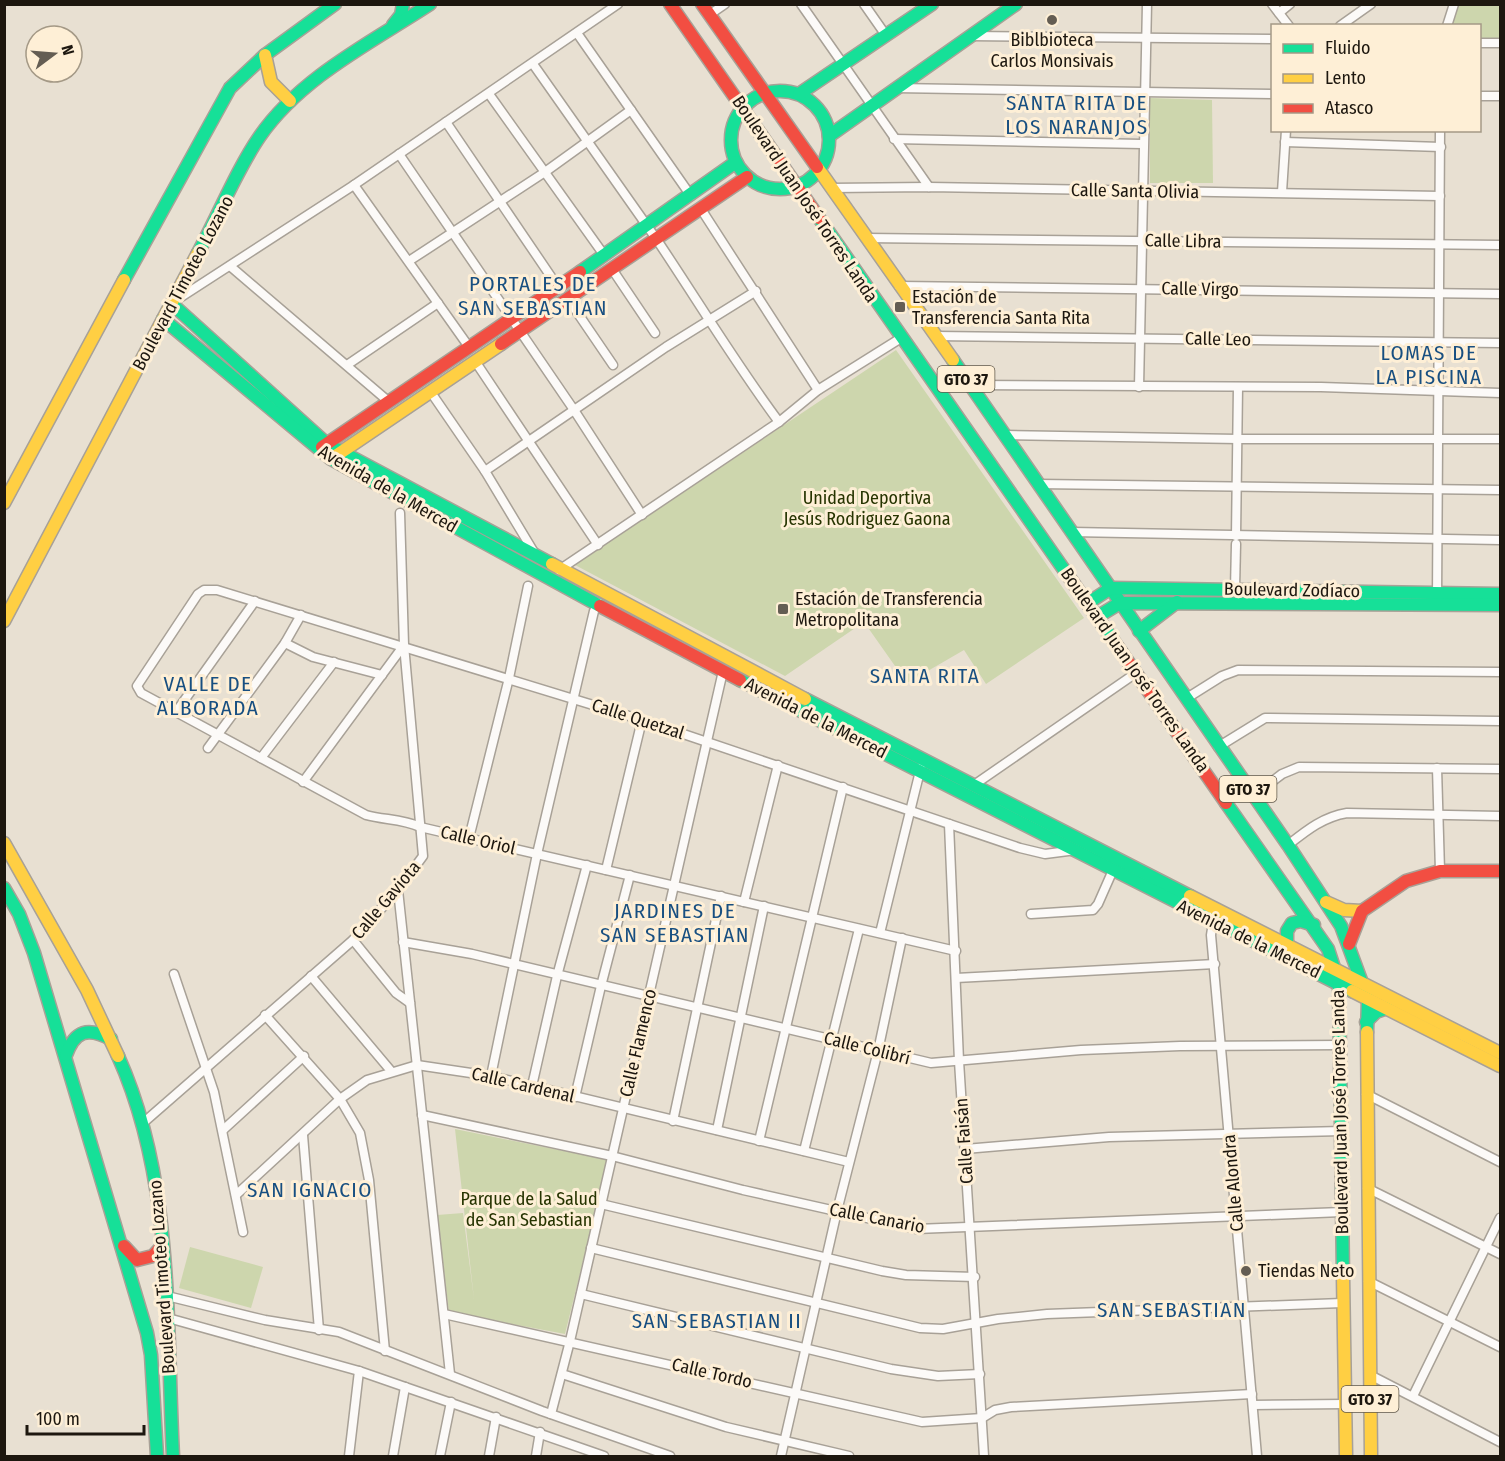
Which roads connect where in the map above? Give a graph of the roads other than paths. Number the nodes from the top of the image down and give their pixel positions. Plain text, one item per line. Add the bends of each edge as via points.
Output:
1 (336, 4) edge
2 (403, 4) edge
3 (430, 4) edge
4 (618, 4) edge
5 (670, 4) edge
6 (725, 4) edge
7 (801, 4) edge
8 (864, 4) edge
9 (1016, 4) edge
10 (1147, 4) edge
11 (1272, 4) edge
12 (1290, 4) edge
13 (1371, 4) edge
14 (1454, 4) edge
15 (928, 6) edge
16 (706, 10) edge
17 (1279, 13) junction
18 (1287, 24) edge
19 (1343, 24) edge
20 (1448, 24) edge
21 (388, 31) junction
22 (578, 33) junction
23 (885, 34) junction
24 (968, 36) junction
25 (1146, 39) junction
26 (1271, 39) edge
27 (1481, 43) edge
28 (1500, 43) edge
29 (265, 55) junction
30 (533, 64) junction
31 (842, 64) junction
32 (896, 88) junction
33 (764, 93) junction
34 (1144, 93) junction
35 (489, 94) junction
36 (799, 94) junction
37 (1271, 94) edge
38 (1481, 96) edge
39 (1500, 96) edge
40 (290, 101) junction
41 (870, 105) junction
42 (743, 107) junction
43 (631, 110) junction
44 (446, 122) junction
45 (1286, 132) edge
46 (1440, 132) edge
47 (829, 136) junction
48 (894, 139) junction
49 (587, 142) junction
50 (1285, 142) junction
51 (1142, 144) junction
52 (1441, 147) junction
53 (399, 154) junction
54 (736, 162) junction
55 (818, 171) junction
56 (545, 172) junction
57 (747, 177) junction
58 (354, 185) junction
59 (796, 187) junction
60 (929, 187) junction
61 (831, 188) junction
62 (1142, 191) junction
63 (1282, 192) junction
64 (691, 196) junction
65 (1440, 196) junction
66 (500, 201) junction
67 (701, 209) junction
68 (647, 226) junction
69 (454, 232) junction
70 (866, 237) junction
71 (656, 239) junction
72 (1141, 240) junction
73 (1441, 244) junction
74 (1500, 245) edge
75 (604, 255) junction
76 (409, 261) junction
77 (230, 266) junction
78 (612, 269) junction
79 (899, 286) junction
80 (558, 287) junction
81 (1140, 288) junction
82 (756, 291) junction
83 (1440, 293) junction
84 (1500, 294) edge
85 (568, 299) junction
86 (174, 302) junction
87 (438, 303) junction
88 (511, 318) junction
89 (163, 319) junction
90 (710, 320) junction
91 (519, 332) junction
92 (656, 333) dead end
93 (935, 336) junction
94 (901, 338) junction
95 (1140, 338) junction
96 (1438, 342) junction
97 (1500, 343) edge
98 (469, 347) junction
99 (475, 361) junction
100 (347, 365) junction
101 (613, 365) dead end
102 (970, 385) junction
103 (1139, 387) junction
104 (1238, 387) junction
105 (818, 390) junction
106 (430, 391) junction
107 (1438, 392) junction
108 (1500, 393) edge
109 (388, 400) junction
110 (574, 410) junction
111 (779, 422) junction
112 (1005, 435) junction
113 (1238, 439) junction
114 (1500, 439) edge
115 (1438, 440) junction
116 (530, 441) junction
117 (322, 447) junction
118 (337, 455) junction
119 (485, 471) junction
120 (1038, 484) junction
121 (1237, 486) junction
122 (1437, 490) junction
123 (1500, 490) edge
124 (4, 503) edge
125 (400, 513) dead end
126 (642, 514) junction
127 (1072, 532) junction
128 (1437, 538) junction
129 (1236, 540) junction
130 (1500, 540) edge
131 (598, 545) junction
132 (537, 557) junction
133 (559, 569) junction
134 (553, 581) junction
135 (528, 586) dead end
136 (1111, 588) junction
137 (1235, 589) junction
138 (198, 594) joint
139 (1500, 594) edge
140 (1437, 599) junction
141 (255, 601) junction
142 (1177, 602) junction
143 (598, 603) junction
144 (1088, 603) junction
145 (1120, 603) junction
146 (1500, 605) edge
147 (301, 615) junction
148 (1097, 617) junction
149 (4, 621) edge
150 (1139, 631) junction
151 (285, 643) junction
152 (405, 645) junction
153 (334, 662) junction
154 (723, 671) junction
155 (1500, 672) edge
156 (1136, 673) junction
157 (382, 675) junction
158 (509, 678) junction
159 (1186, 698) junction
160 (575, 699) junction
161 (176, 712) junction
162 (642, 720) junction
163 (1500, 721) edge
164 (218, 734) junction
165 (709, 743) junction
166 (1218, 747) junction
167 (208, 748) dead end
168 (261, 758) junction
169 (778, 765) junction
170 (921, 766) junction
171 (1437, 768) junction
172 (1500, 769) edge
173 (303, 782) junction
174 (974, 785) junction
175 (843, 787) junction
176 (1253, 796) junction
177 (910, 810) junction
178 (1437, 815) junction
179 (1500, 816) edge
180 (949, 824) junction
181 (420, 826) junction
182 (469, 838) junction
183 (4, 843) edge
184 (1288, 845) junction
185 (1076, 850) junction
186 (537, 854) junction
187 (587, 865) junction
188 (606, 870) junction
189 (1113, 870) junction
190 (1440, 871) junction
191 (1500, 871) edge
192 (630, 875) junction
193 (675, 886) junction
194 (4, 888) edge
195 (398, 890) junction
196 (721, 896) junction
197 (744, 902) junction
198 (1326, 902) junction
199 (764, 906) junction
200 (1362, 911) junction
201 (1031, 914) dead end
202 (1214, 916) junction
203 (812, 917) junction
204 (1314, 925) junction
205 (859, 929) junction
206 (880, 933) junction
207 (902, 938) junction
208 (353, 940) junction
209 (403, 942) junction
210 (1350, 944) junction
211 (1287, 945) junction
212 (956, 951) junction
213 (1215, 964) junction
214 (513, 965) junction
215 (1337, 970) junction
216 (174, 974) dead end
217 (311, 976) junction
218 (557, 976) junction
219 (956, 978) junction
220 (1363, 982) junction
221 (1339, 983) junction
222 (601, 986) junction
223 (648, 997) junction
224 (1368, 999) junction
225 (410, 1003) junction
226 (695, 1008) junction
227 (1387, 1008) junction
228 (265, 1015) junction
229 (741, 1018) junction
230 (1366, 1022) junction
231 (785, 1029) junction
232 (111, 1039) junction
233 (832, 1039) junction
234 (1340, 1045) junction
235 (1222, 1047) junction
236 (878, 1051) junction
237 (1500, 1053) edge
238 (66, 1055) junction
239 (304, 1056) junction
240 (959, 1061) junction
241 (417, 1065) junction
242 (206, 1066) junction
243 (1500, 1066) edge
244 (391, 1071) junction
245 (491, 1076) junction
246 (532, 1086) junction
247 (1366, 1094) junction
248 (575, 1097) junction
249 (340, 1099) junction
250 (623, 1109) junction
251 (422, 1115) junction
252 (672, 1120) junction
253 (143, 1123) junction
254 (223, 1130) junction
255 (717, 1130) junction
256 (1342, 1131) junction
257 (1229, 1134) junction
258 (303, 1135) junction
259 (759, 1141) junction
260 (964, 1149) junction
261 (804, 1151) junction
262 (612, 1156) junction
263 (849, 1162) junction
264 (1500, 1162) edge
265 (1341, 1163) junction
266 (1367, 1166) junction
267 (1342, 1188) junction
268 (1367, 1188) junction
269 (236, 1195) junction
270 (602, 1204) junction
271 (837, 1211) junction
272 (1342, 1212) junction
273 (1235, 1215) junction
274 (1500, 1218) edge
275 (971, 1228) junction
276 (243, 1232) dead end
277 (118, 1233) junction
278 (162, 1246) junction
279 (1486, 1246) junction
280 (591, 1248) junction
281 (1500, 1254) edge
282 (827, 1258) junction
283 (975, 1277) junction
284 (1368, 1281) junction
285 (581, 1294) junction
286 (1342, 1303) junction
287 (817, 1304) junction
288 (168, 1305) junction
289 (1244, 1306) junction
290 (444, 1314) junction
291 (1450, 1322) junction
292 (978, 1324) junction
293 (319, 1330) junction
294 (570, 1341) junction
295 (1500, 1347) edge
296 (807, 1349) junction
297 (385, 1351) junction
298 (359, 1371) junction
299 (450, 1374) junction
300 (562, 1374) junction
301 (980, 1374) junction
302 (1370, 1375) junction
303 (405, 1387) junction
304 (797, 1394) junction
305 (1252, 1394) junction
306 (1413, 1396) junction
307 (451, 1402) junction
308 (1346, 1404) junction
309 (1253, 1405) junction
310 (551, 1414) junction
311 (496, 1417) junction
312 (982, 1418) junction
313 (540, 1432) junction
314 (785, 1442) junction
315 (1500, 1442) edge
316 (587, 1454) edge
317 (157, 1456) edge
318 (173, 1456) edge
319 (349, 1456) edge
320 (393, 1456) edge
321 (440, 1456) edge
322 (489, 1456) edge
323 (536, 1456) edge
324 (604, 1456) edge
325 (670, 1456) edge
326 (781, 1456) edge
327 (849, 1456) edge
328 (984, 1456) edge
329 (1257, 1456) edge
330 (1346, 1456) edge
331 (1371, 1456) edge

1 - 29 main road
2 - 21 main road via 401,15
3 - 21 main road, Boulevard Timoteo Lozano
4 - 22 street
5 - 42 main road, Boulevard Juan José Torres Landa / GTO 37
6 - 16 street
7 - 31 street
8 - 23 street
9 - 24 main road
10 - 25 street
11 - 17 street
12 - 17 street
13 - 19 street
14 - 20 street
15 - 23 main road
16 - 33 main road, Boulevard Juan José Torres Landa / GTO 37
17 - 18 street
21 - 40 main road, Boulevard Timoteo Lozano
22 - 30 street
22 - 43 street
23 - 31 main road
24 - 25 street
24 - 32 main road
25 - 26 street
25 - 34 street
27 - 28 street
29 - 40 main road via 269,80
29 - 124 main road via 230,88
30 - 35 street
30 - 49 street
31 - 36 main road
31 - 41 street
32 - 34 street
32 - 41 main road
33 - 36 main road
33 - 42 main road
33 - 55 main road, Boulevard Juan José Torres Landa / GTO 37
34 - 37 street
34 - 51 street
35 - 44 street
35 - 56 street
36 - 47 main road via 820,111
38 - 39 street
40 - 86 main road, Boulevard Timoteo Lozano via 260,136
41 - 47 main road
41 - 48 street
42 - 54 main road via 732,128
42 - 59 main road, Boulevard Juan José Torres Landa / GTO 37
43 - 49 street
43 - 64 street
44 - 53 street
44 - 66 street
45 - 50 street
46 - 52 street
47 - 55 main road via 827,154
48 - 51 street
48 - 60 street
49 - 56 street
49 - 68 street
50 - 52 street
50 - 63 street
51 - 62 street
52 - 65 street
53 - 58 street
53 - 69 street
54 - 57 main road
54 - 64 main road
55 - 59 main road
55 - 61 main road, Boulevard Juan José Torres Landa / GTO 37
56 - 66 street
56 - 75 street
57 - 59 main road via 770,188
57 - 67 main road
58 - 76 street
58 - 77 street
59 - 94 main road, Boulevard Juan José Torres Landa / GTO 37
60 - 61 street, Calle Santa Olivia
60 - 62 street, Calle Santa Olivia
61 - 70 main road, Boulevard Juan José Torres Landa / GTO 37
62 - 63 street, Calle Santa Olivia
62 - 72 street
63 - 65 street, Calle Santa Olivia
64 - 68 main road
65 - 73 street
66 - 69 street
66 - 80 street
67 - 71 main road
67 - 82 street
68 - 71 street
68 - 75 main road
69 - 76 street
69 - 88 street
70 - 72 street, Calle Libra
70 - 79 main road, Boulevard Juan José Torres Landa / GTO 37
71 - 78 main road
71 - 90 street
72 - 73 street, Calle Libra
72 - 81 street
73 - 74 street, Calle Libra
73 - 83 street
75 - 80 main road
76 - 87 street
77 - 86 street
77 - 100 street
78 - 85 main road
78 - 92 street
79 - 81 street, Calle Virgo
79 - 93 main road, Boulevard Juan José Torres Landa / GTO 37
80 - 88 main road
81 - 83 street, Calle Virgo
81 - 95 street
82 - 90 street
82 - 105 street
83 - 84 street, Calle Virgo
83 - 96 street
85 - 91 main road
85 - 101 street
86 - 89 main road, Boulevard Timoteo Lozano
86 - 117 main road, Avenida de la Merced
87 - 98 street
87 - 100 street
88 - 91 street
88 - 98 main road
89 - 117 main road, Avenida de la Merced
89 - 149 main road, Boulevard Timoteo Lozano
90 - 110 street
90 - 111 street via 734,361
91 - 99 main road
91 - 110 street
93 - 95 street, Calle Leo
93 - 102 main road, Boulevard Juan José Torres Landa / GTO 37
94 - 105 street
94 - 144 main road, Boulevard Juan José Torres Landa / GTO 37
95 - 96 street, Calle Leo
95 - 103 street
96 - 97 street, Calle Leo
96 - 107 street
98 - 109 main road
99 - 106 main road
99 - 116 street
100 - 109 street
102 - 103 street
102 - 112 main road, Boulevard Juan José Torres Landa / GTO 37
103 - 104 street
104 - 107 street
104 - 113 street
105 - 111 street
106 - 118 main road
106 - 119 street
107 - 108 street
107 - 115 street
109 - 117 main road
110 - 116 street
110 - 126 street
111 - 126 street
112 - 113 street
112 - 120 main road, Boulevard Juan José Torres Landa / GTO 37
113 - 115 street
113 - 121 street
114 - 115 street
115 - 122 street
116 - 119 street
116 - 131 street
117 - 118 main road, Avenida de la Merced
118 - 132 main road, Avenida de la Merced
118 - 134 main road, Avenida de la Merced
119 - 132 street
120 - 121 street
120 - 127 main road, Boulevard Juan José Torres Landa / GTO 37
121 - 122 street
121 - 129 street
122 - 123 street
122 - 128 street
125 - 152 street, Calle Gaviota
126 - 131 street
127 - 129 street
127 - 136 main road, Boulevard Juan José Torres Landa / GTO 37
128 - 129 street
128 - 130 street
128 - 140 street
129 - 137 street
131 - 133 street
132 - 133 main road, Avenida de la Merced
133 - 134 street
133 - 170 main road, Avenida de la Merced
134 - 143 main road, Avenida de la Merced
135 - 158 street
136 - 137 main road, Boulevard Zodíaco
136 - 144 main road
136 - 145 main road, Boulevard Juan José Torres Landa / GTO 37
137 - 140 main road, Boulevard Zodíaco
138 - 141 street, Calle Quetzal via 217,590
138 - 161 street, Calle Oriol via 137,686 139,692
139 - 140 main road, Boulevard Zodíaco
140 - 142 main road, Boulevard Zodíaco
140 - 146 main road, Boulevard Zodíaco
141 - 147 street, Calle Quetzal
141 - 161 street
142 - 145 main road, Boulevard Zodíaco
142 - 150 main road
143 - 154 main road, Avenida de la Merced
143 - 160 street
144 - 148 main road, Boulevard Juan José Torres Landa / GTO 37
145 - 148 main road
145 - 150 main road, Boulevard Juan José Torres Landa / GTO 37
147 - 151 street
147 - 152 street, Calle Quetzal
148 - 156 main road, Boulevard Juan José Torres Landa / GTO 37
150 - 159 main road, Boulevard Juan José Torres Landa / GTO 37
151 - 153 street via 305,654
151 - 164 street
152 - 157 street
152 - 158 street, Calle Quetzal
152 - 181 street, Calle Gaviota
153 - 157 street
153 - 168 street
154 - 165 street, Calle Flamenco
154 - 170 main road, Avenida de la Merced
155 - 159 street via 1246,669 1228,673
156 - 174 street
156 - 204 main road, Boulevard Juan José Torres Landa / GTO 37
157 - 173 street
158 - 160 street, Calle Quetzal
158 - 182 street
159 - 166 main road, Boulevard Juan José Torres Landa / GTO 37
160 - 162 street, Calle Quetzal
160 - 186 street
161 - 164 street, Calle Oriol
162 - 165 street, Calle Quetzal
162 - 188 street
163 - 166 street via 1265,718
164 - 167 street
164 - 168 street, Calle Oriol
165 - 169 street, Calle Quetzal
165 - 193 street, Calle Flamenco
166 - 176 main road, Boulevard Juan José Torres Landa / GTO 37
168 - 173 street, Calle Oriol
169 - 175 street, Calle Quetzal
169 - 197 street
170 - 174 main road, Avenida de la Merced
170 - 177 street
170 - 185 main road, Avenida de la Merced
171 - 172 street
171 - 176 street via 1299,767 1282,774
171 - 178 street
173 - 181 street, Calle Oriol via 366,815
174 - 202 main road, Avenida de la Merced
175 - 177 street, Calle Quetzal
175 - 203 street
176 - 184 main road, Boulevard Juan José Torres Landa / GTO 37
177 - 180 street, Calle Quetzal
177 - 206 street
178 - 179 street
178 - 184 street via 1334,816 1314,825
178 - 190 street
180 - 185 street, Calle Quetzal via 1045,854
180 - 212 street, Calle Faisán
181 - 182 street, Calle Oriol
181 - 195 street, Calle Gaviota via 423,856
182 - 186 street, Calle Oriol
183 - 232 main road, Boulevard Timoteo Lozano
184 - 198 main road, Boulevard Juan José Torres Landa / GTO 37
185 - 189 main road, Avenida de la Merced
186 - 187 street, Calle Oriol
186 - 214 street
187 - 188 street, Calle Oriol
187 - 218 street
188 - 192 street, Calle Oriol
189 - 201 street via 1093,910
189 - 202 main road, Avenida de la Merced
190 - 191 main road
190 - 200 main road via 1406,881
192 - 193 street, Calle Oriol
192 - 222 street
193 - 196 street, Calle Oriol
193 - 223 street, Calle Flamenco
194 - 238 main road, Boulevard Timoteo Lozano via 27,932
195 - 208 street, Calle Gaviota
195 - 209 street
196 - 197 street, Calle Oriol
196 - 226 street
197 - 199 street, Calle Oriol
198 - 200 main road via 1344,910
198 - 210 main road, Boulevard Juan José Torres Landa / GTO 37
199 - 203 street, Calle Oriol
199 - 229 street
200 - 210 main road
202 - 211 main road, Avenida de la Merced
202 - 213 street, Calle Alondra
202 - 221 main road, Avenida de la Merced
203 - 205 street, Calle Oriol
203 - 231 street
204 - 211 main road via 1298,921 1289,924
204 - 215 main road, Boulevard Juan José Torres Landa / GTO 37
205 - 206 street, Calle Oriol
205 - 233 street
206 - 207 street, Calle Oriol
207 - 212 street, Calle Oriol
207 - 236 street
208 - 217 street, Calle Gaviota
208 - 225 street via 396,993
209 - 214 street, Calle Colibrí
209 - 225 street
210 - 220 main road, Boulevard Juan José Torres Landa / GTO 37
211 - 215 main road, Avenida de la Merced
212 - 219 street, Calle Faisán
213 - 219 street
213 - 235 street, Calle Alondra
214 - 218 street, Calle Colibrí
214 - 245 street
215 - 220 main road, Avenida de la Merced
215 - 221 main road, Boulevard Juan José Torres Landa / GTO 37
216 - 242 street
217 - 228 street, Calle Gaviota
217 - 244 street
218 - 222 street, Calle Colibrí
218 - 246 street
219 - 240 street, Calle Faisán
220 - 224 main road, Boulevard Juan José Torres Landa / GTO 37
220 - 237 main road, Avenida de la Merced
221 - 224 main road, Avenida de la Merced
221 - 234 main road, Boulevard Juan José Torres Landa / GTO 37
222 - 223 street, Calle Colibrí
222 - 248 street
223 - 226 street, Calle Colibrí
223 - 250 street, Calle Flamenco
224 - 227 main road, Avenida de la Merced
224 - 230 main road, Boulevard Juan José Torres Landa / GTO 37
225 - 241 street
226 - 229 street, Calle Colibrí
226 - 252 street
227 - 230 main road
227 - 243 main road, Avenida de la Merced
228 - 239 street
228 - 242 street, Calle Gaviota
229 - 231 street, Calle Colibrí
229 - 255 street
230 - 247 main road, Boulevard Juan José Torres Landa / GTO 37
231 - 233 street, Calle Colibrí
231 - 259 street
232 - 238 main road via 92,1030 83,1031 69,1042
232 - 253 main road, Boulevard Timoteo Lozano
233 - 236 street, Calle Colibrí
233 - 261 street
234 - 235 street, Calle Colibrí
234 - 256 main road, Boulevard Juan José Torres Landa / GTO 37
235 - 240 street, Calle Colibrí via 1081,1050
235 - 257 street, Calle Alondra
236 - 240 street, Calle Colibrí via 931,1063
236 - 263 street
238 - 277 main road, Boulevard Timoteo Lozano
239 - 249 street
239 - 254 street
240 - 260 street, Calle Faisán
241 - 244 street, Calle Cardenal
241 - 245 street, Calle Cardenal
241 - 251 street
242 - 253 street, Calle Gaviota
242 - 254 street
244 - 249 street, Calle Cardenal via 367,1080
245 - 246 street, Calle Cardenal
246 - 248 street, Calle Cardenal
247 - 264 street
247 - 266 main road, Boulevard Juan José Torres Landa / GTO 37
248 - 250 street, Calle Cardenal
249 - 258 street, Calle Cardenal
249 - 297 street via 356,1123 364,1148
250 - 252 street, Calle Cardenal
250 - 262 street, Calle Flamenco
251 - 262 street, Calle Canario
251 - 290 street
252 - 255 street, Calle Cardenal
253 - 278 main road, Boulevard Timoteo Lozano via 156,1178
254 - 269 street
255 - 259 street, Calle Cardenal
256 - 257 street
256 - 265 main road, Boulevard Juan José Torres Landa / GTO 37
257 - 260 street via 1109,1137
257 - 273 street, Calle Alondra
258 - 269 street, Calle Cardenal
258 - 293 street
259 - 261 street, Calle Cardenal
260 - 275 street, Calle Faisán
261 - 263 street, Calle Cardenal
262 - 270 street, Calle Flamenco
262 - 271 street, Calle Canario
263 - 271 street
265 - 266 main road via 1353,1168
265 - 267 main road, Boulevard Juan José Torres Landa / GTO 37
266 - 268 main road, Boulevard Juan José Torres Landa / GTO 37
267 - 268 main road
267 - 272 main road, Boulevard Juan José Torres Landa / GTO 37
268 - 279 street
268 - 284 main road, Boulevard Juan José Torres Landa / GTO 37
269 - 276 street
270 - 280 street, Calle Flamenco
270 - 282 street
271 - 275 street, Calle Canario via 916,1229
271 - 282 street
272 - 273 street, Calle Canario
272 - 286 main road, Boulevard Juan José Torres Landa / GTO 37
273 - 275 street, Calle Canario
273 - 289 street, Calle Alondra
274 - 279 street
275 - 283 street, Calle Faisán
277 - 278 main road via 127,1252 137,1260 153,1256
277 - 317 main road, Boulevard Timoteo Lozano via 151,1355
278 - 288 main road, Boulevard Timoteo Lozano
279 - 281 street
279 - 291 street
280 - 285 street, Calle Flamenco
280 - 287 street
282 - 283 street via 906,1275
282 - 287 street
283 - 292 street, Calle Faisán
284 - 291 street
284 - 302 main road, Boulevard Juan José Torres Landa / GTO 37
285 - 294 street, Calle Flamenco
285 - 296 street
286 - 289 street
286 - 308 main road, Boulevard Juan José Torres Landa / GTO 37
287 - 292 street via 920,1328
287 - 296 street
288 - 293 street
288 - 298 street
288 - 318 main road, Boulevard Timoteo Lozano
289 - 292 street via 1047,1314
289 - 305 street, Calle Alondra
290 - 294 street, Calle Tordo
290 - 299 street
291 - 295 street
291 - 306 street
292 - 301 street, Calle Faisán
293 - 297 street via 339,1332
294 - 300 street, Calle Flamenco
294 - 304 street, Calle Tordo
296 - 301 street via 916,1374
296 - 304 street
297 - 299 street
298 - 303 street
298 - 319 street
299 - 310 street
300 - 310 street, Calle Flamenco
300 - 314 street via 711,1423
301 - 312 street, Calle Faisán
302 - 306 street
302 - 331 main road, Boulevard Juan José Torres Landa / GTO 37
303 - 307 street
303 - 320 street
304 - 312 street, Calle Tordo via 922,1422
304 - 314 street
305 - 309 street, Calle Alondra
305 - 312 street, Calle Tordo via 1011,1407
306 - 315 street
307 - 311 street
307 - 321 street
308 - 309 street
308 - 330 main road, Boulevard Juan José Torres Landa / GTO 37
309 - 329 street, Calle Alondra
310 - 325 street
311 - 313 street
311 - 322 street
312 - 328 street, Calle Faisán
313 - 316 street
313 - 323 street
314 - 326 street
314 - 327 street
316 - 324 street

